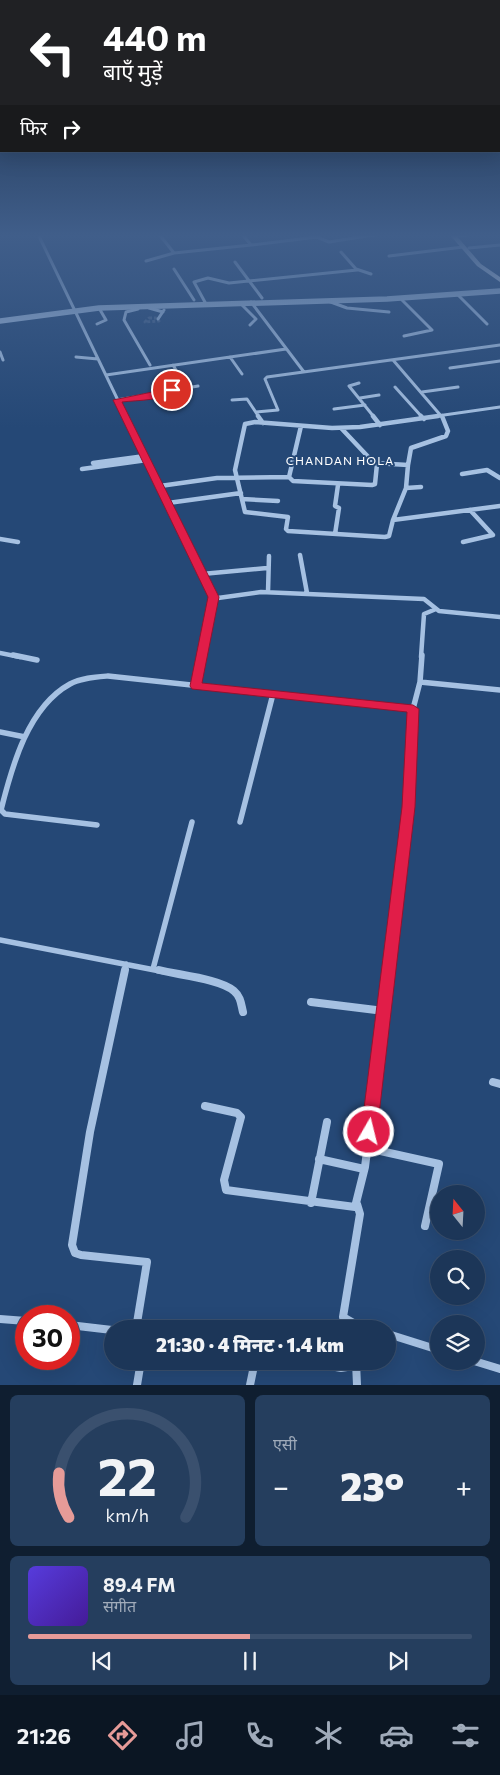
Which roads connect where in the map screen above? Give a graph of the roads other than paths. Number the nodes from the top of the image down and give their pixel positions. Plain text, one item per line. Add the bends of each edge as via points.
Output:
1 (400, 298) edge
2 (69, 299) edge
3 (203, 299) edge
4 (377, 299) edge
5 (462, 299) edge
6 (328, 300) junction
7 (251, 302) junction
8 (240, 303) junction
9 (206, 304) junction
10 (167, 305) junction
11 (99, 308) junction
12 (75, 311) junction
13 (163, 312) junction
14 (390, 312) dead end
15 (158, 319) dead end
16 (0, 321) edge
17 (97, 324) dead end
18 (487, 324) dead end
19 (250, 325) dead end
20 (404, 336) dead end
21 (500, 345) edge
22 (286, 349) junction
23 (0, 352) edge
24 (76, 357) dead end
25 (230, 357) junction
26 (98, 359) junction
27 (3, 360) dead end
28 (393, 360) junction
29 (500, 361) edge
30 (150, 364) dead end
31 (173, 365) junction
32 (450, 368) dead end
33 (304, 372) junction
34 (242, 374) dead end
35 (106, 375) junction
36 (358, 383) dead end
37 (184, 384) dead end
38 (198, 386) dead end
39 (396, 387) dead end
40 (458, 387) dead end
41 (422, 392) junction
42 (379, 395) dead end
43 (360, 398) junction
44 (117, 400) junction
45 (232, 400) dead end
46 (365, 406) junction
47 (500, 407) edge
48 (334, 409) dead end
49 (256, 412) junction
50 (442, 416) junction
51 (424, 419) junction
52 (263, 423) junction
53 (380, 425) junction
54 (301, 426) junction
55 (341, 428) junction
56 (146, 458) junction
57 (93, 463) dead end
58 (377, 464) junction
59 (408, 465) junction
60 (82, 469) dead end
61 (462, 474) dead end
62 (237, 476) junction
63 (289, 477) junction
64 (500, 478) edge
65 (338, 485) junction
66 (160, 486) junction
67 (421, 487) dead end
68 (406, 488) junction
69 (241, 493) junction
70 (242, 499) junction
71 (278, 501) dead end
72 (168, 503) junction
73 (500, 506) edge
74 (470, 510) junction
75 (393, 520) junction
76 (334, 534) junction
77 (0, 539) edge
78 (18, 542) dead end
79 (463, 542) dead end
80 (269, 556) dead end
81 (300, 556) dead end
82 (268, 568) junction
83 (202, 574) junction
84 (268, 592) junction
85 (307, 593) junction
86 (213, 597) junction
87 (436, 609) junction
88 (500, 618) edge
89 (0, 653) edge
90 (37, 660) dead end
91 (420, 682) junction
92 (196, 686) junction
93 (500, 690) edge
94 (273, 694) junction
95 (413, 709) junction
96 (0, 732) edge
97 (25, 737) junction
98 (1, 804) edge
99 (192, 822) dead end
100 (240, 822) dead end
101 (97, 825) dead end
102 (0, 940) edge
103 (126, 964) junction
104 (153, 969) junction
105 (311, 1002) dead end
106 (384, 1011) junction
107 (243, 1012) dead end
108 (205, 1106) dead end
109 (327, 1122) dead end
110 (367, 1148) junction
111 (319, 1159) junction
112 (364, 1169) junction
113 (311, 1203) junction
114 (357, 1204) junction
115 (426, 1226) dead end
116 (0, 1319) edge
117 (15, 1320) edge
118 (138, 1320) edge
119 (351, 1320) edge
120 (80, 1326) edge
121 (104, 1329) edge
122 (396, 1337) edge
123 (430, 1347) edge
124 (485, 1364) edge
125 (500, 1369) edge
126 (253, 1370) edge
127 (356, 1370) edge
128 (139, 1372) joint
129 (137, 1385) edge
130 (142, 1385) edge
131 (250, 1385) edge
132 (357, 1385) edge

1 - 20 street via 432,330
2 - 12 street
3 - 9 street
4 - 6 street
5 - 18 street
6 - 7 street
6 - 14 street via 347,308
7 - 8 street
7 - 22 street
8 - 9 street
8 - 19 street via 256,319
9 - 10 street
10 - 11 street
10 - 13 street
11 - 12 street
11 - 17 street via 106,320
12 - 16 street
12 - 26 street
13 - 15 street
13 - 30 street via 142,308 124,314 127,327
21 - 28 street
22 - 25 street
22 - 33 street
23 - 27 street
24 - 26 street
25 - 31 street
25 - 34 street
26 - 35 street
28 - 33 street
28 - 41 street
29 - 32 street
31 - 35 street
31 - 37 street
33 - 49 street via 265,378 278,410
35 - 44 street
36 - 43 street via 349,386
38 - 44 street
39 - 51 street
40 - 41 street
41 - 50 street
42 - 43 street
43 - 46 street
44 - 56 street
45 - 49 street via 247,399
46 - 48 street
46 - 53 street
47 - 50 street
49 - 52 street
50 - 51 street
50 - 59 street via 447,434 411,448
51 - 53 street
52 - 54 street
52 - 62 street via 245,424
53 - 55 street
54 - 55 street
54 - 63 street
55 - 58 street
56 - 57 street
56 - 60 street
56 - 66 street
58 - 59 street
58 - 65 street via 375,484
59 - 68 street
61 - 64 street via 487,470
62 - 63 street
62 - 66 street
62 - 69 street
63 - 65 street via 293,481
65 - 76 street via 335,506 340,508
66 - 72 street
67 - 68 street
68 - 75 street
69 - 70 street
69 - 72 street
70 - 71 street
70 - 76 street via 245,512 288,517 288,531
72 - 83 street
73 - 74 street
74 - 75 street
74 - 79 street via 493,535
75 - 76 street via 388,537
77 - 78 street
80 - 82 street
81 - 85 street
82 - 83 street
82 - 84 street
83 - 86 street
84 - 85 street
84 - 86 street
85 - 87 street via 424,598
86 - 92 street
87 - 88 street
87 - 91 street via 424,614
89 - 90 street
91 - 93 street
91 - 95 street
92 - 94 street
92 - 97 street via 108,676 82,680 58,692
94 - 95 street
94 - 100 street
95 - 106 street via 408,807
96 - 97 street
97 - 98 street
98 - 101 street via 5,814
99 - 104 street
102 - 103 street
103 - 104 street
103 - 118 street via 90,1132 72,1246 75,1253 82,1255 148,1262
104 - 107 street via 227,987 242,1000
105 - 106 street
106 - 110 street
108 - 113 street via 237,1113 241,1117 224,1180 226,1190
109 - 111 street
110 - 112 street
110 - 115 street via 439,1164
111 - 112 street
111 - 113 street
112 - 114 street
113 - 114 street via 350,1208
114 - 119 street via 360,1214 344,1316
116 - 117 street
120 - 121 street
122 - 123 street
124 - 125 street
126 - 131 street
127 - 132 street
128 - 129 street
128 - 130 street

